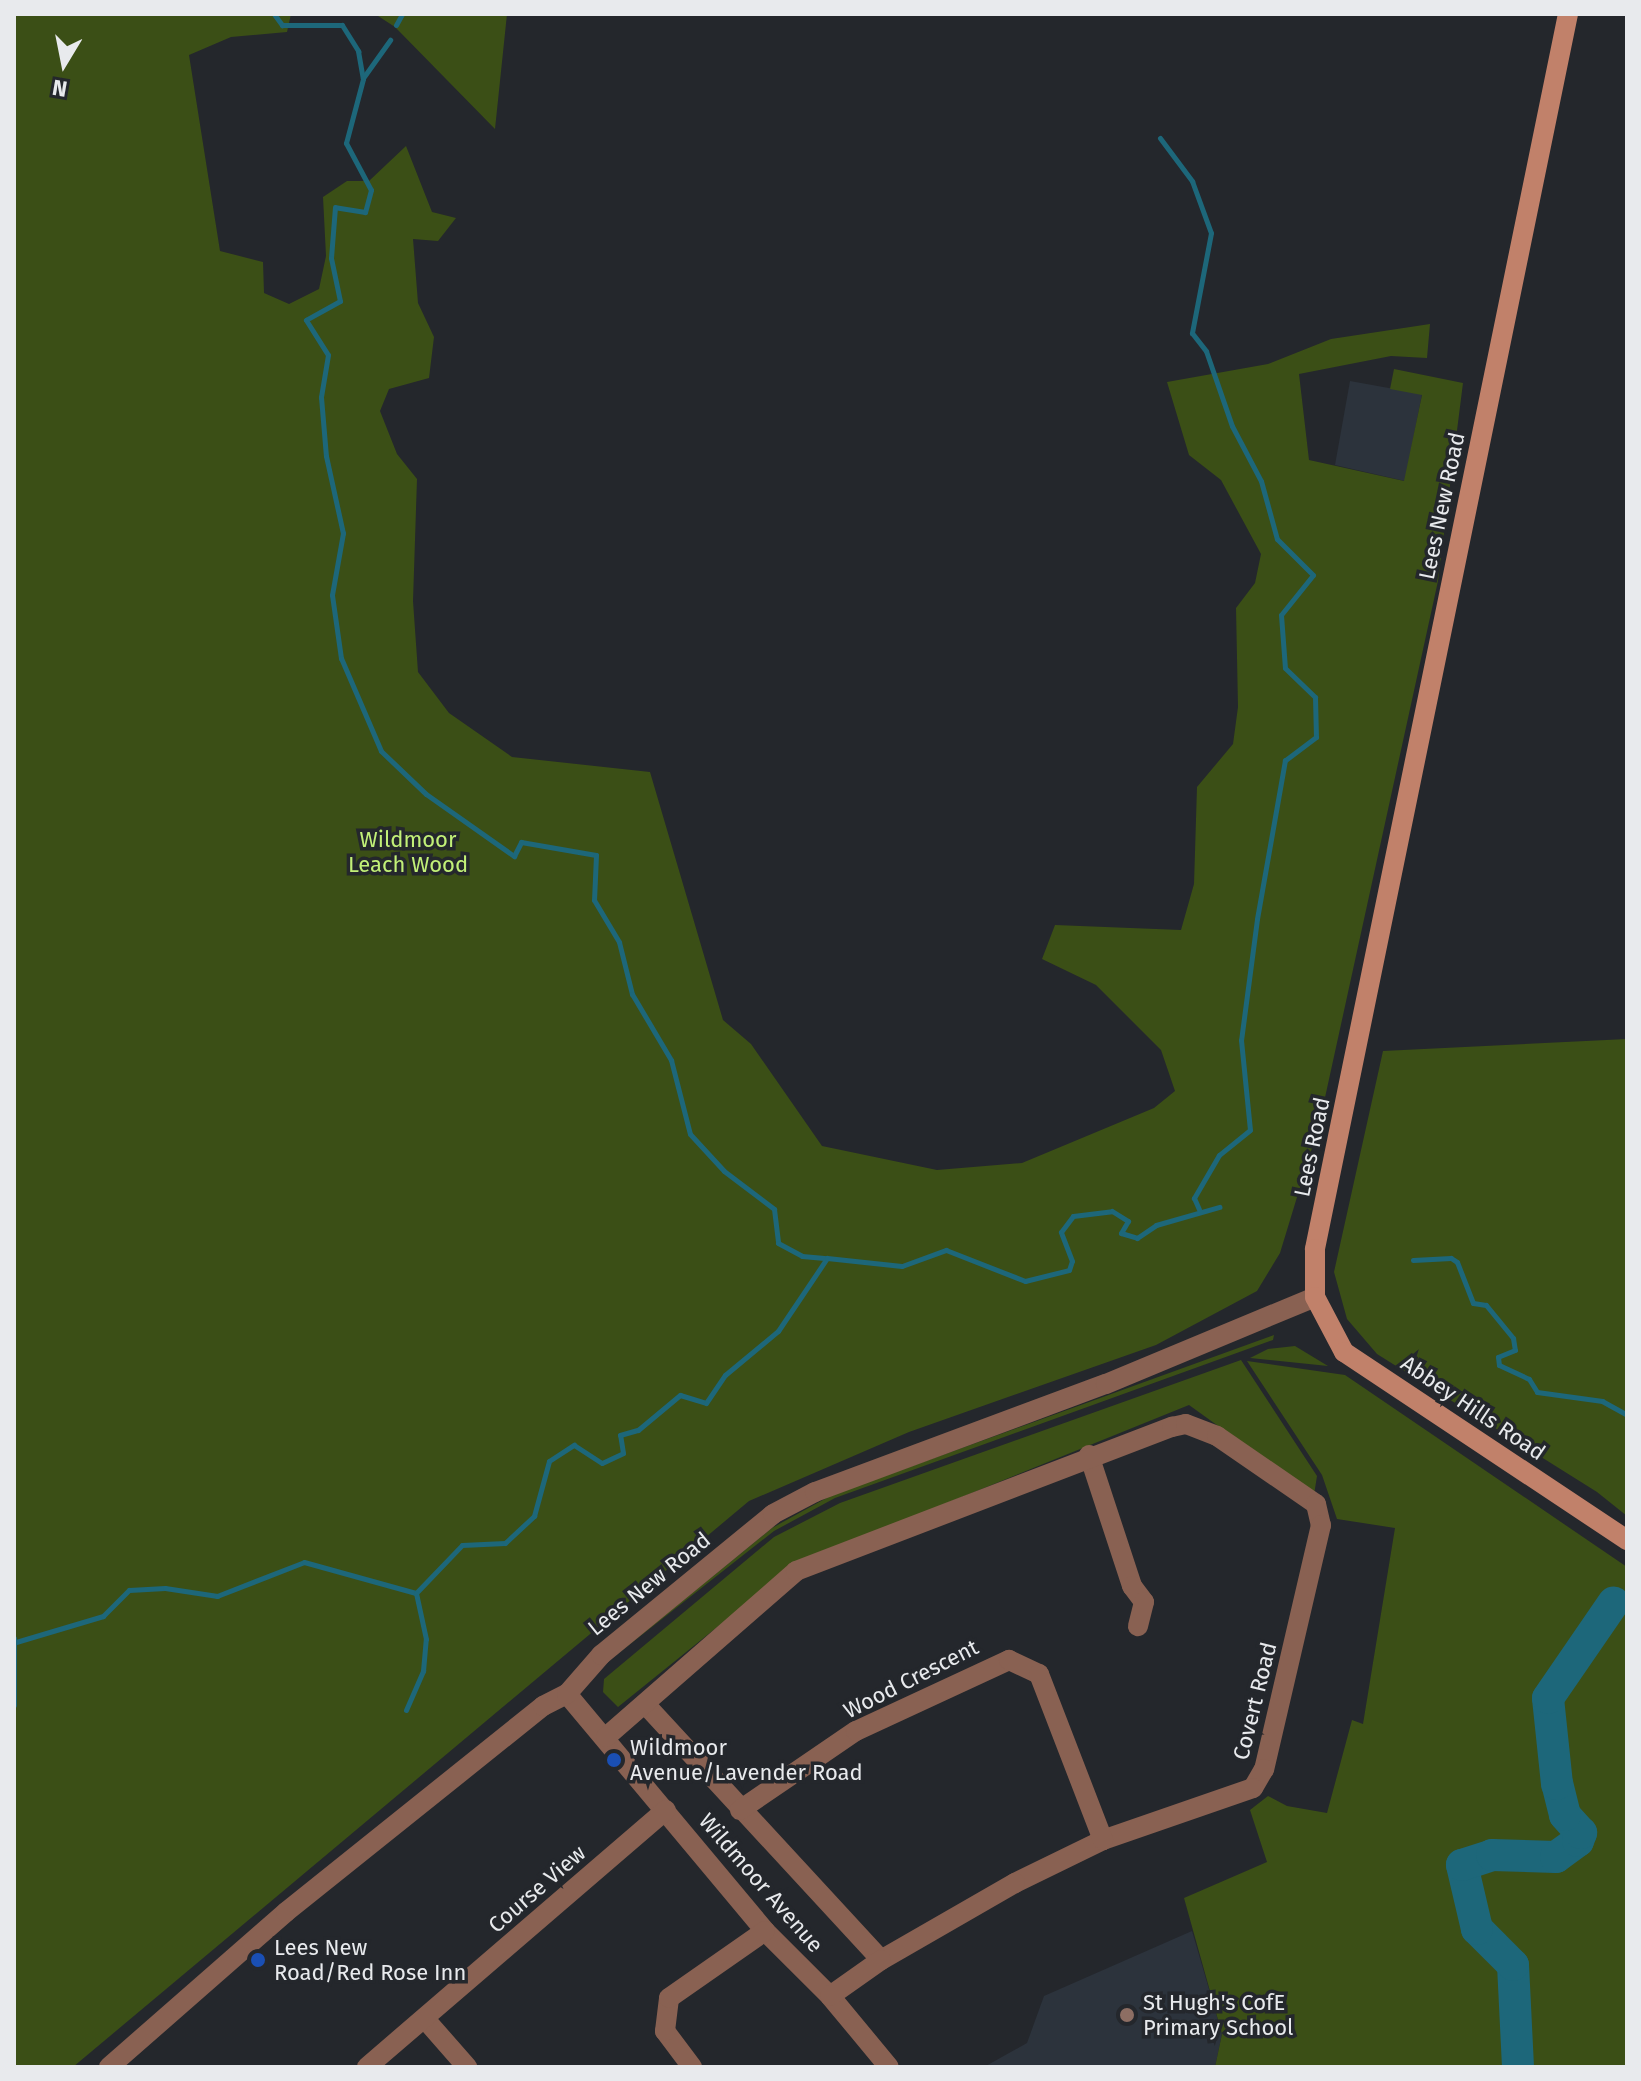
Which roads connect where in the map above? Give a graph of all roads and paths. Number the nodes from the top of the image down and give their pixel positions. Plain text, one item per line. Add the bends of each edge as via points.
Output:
1 (1568, 14) edge
2 (1366, 1007) joint
3 (1315, 1297) junction
4 (1089, 1455) junction
5 (1627, 1540) edge
6 (1138, 1626) dead end
7 (567, 1694) junction
8 (645, 1704) junction
9 (606, 1737) junction
10 (666, 1810) junction
11 (740, 1810) junction
12 (1103, 1840) junction
13 (765, 1931) junction
14 (881, 1960) junction
15 (830, 1996) junction
16 (425, 2019) junction
17 (109, 2067) edge
18 (367, 2067) edge
19 (467, 2067) edge
20 (692, 2067) edge
21 (889, 2067) edge

1 - 2 main road, Lees New Road
2 - 3 main road, Lees Road via 1315,1249
3 - 5 main road, Abbey Hills Road via 1344,1352
3 - 7 street, Lees New Road via 1135,1373 815,1492 773,1514 601,1655
4 - 6 street via 1132,1586 1144,1602
4 - 8 street, Covert Road via 796,1571
4 - 12 street, Covert Road via 1172,1427 1198,1428 1316,1504 1321,1525 1264,1769 1253,1788
7 - 9 street, Wildmoor Avenue
7 - 17 street, Lees New Road via 543,1706 286,1912
8 - 9 street, Covert Road
8 - 11 street, Wildmoor Avenue
9 - 10 street, Wildmoor Avenue
10 - 13 street, Wildmoor Avenue
10 - 16 street, Course View
11 - 12 street, Wood Crescent via 856,1731 1009,1660 1039,1674
11 - 14 street, Wildmoor Avenue
12 - 14 street, Covert Road
13 - 15 street, Wildmoor Avenue
13 - 20 street via 669,1998 665,2031
14 - 15 street, Covert Road
15 - 21 street, Wildmoor Avenue
16 - 18 street, Course View
16 - 19 street

